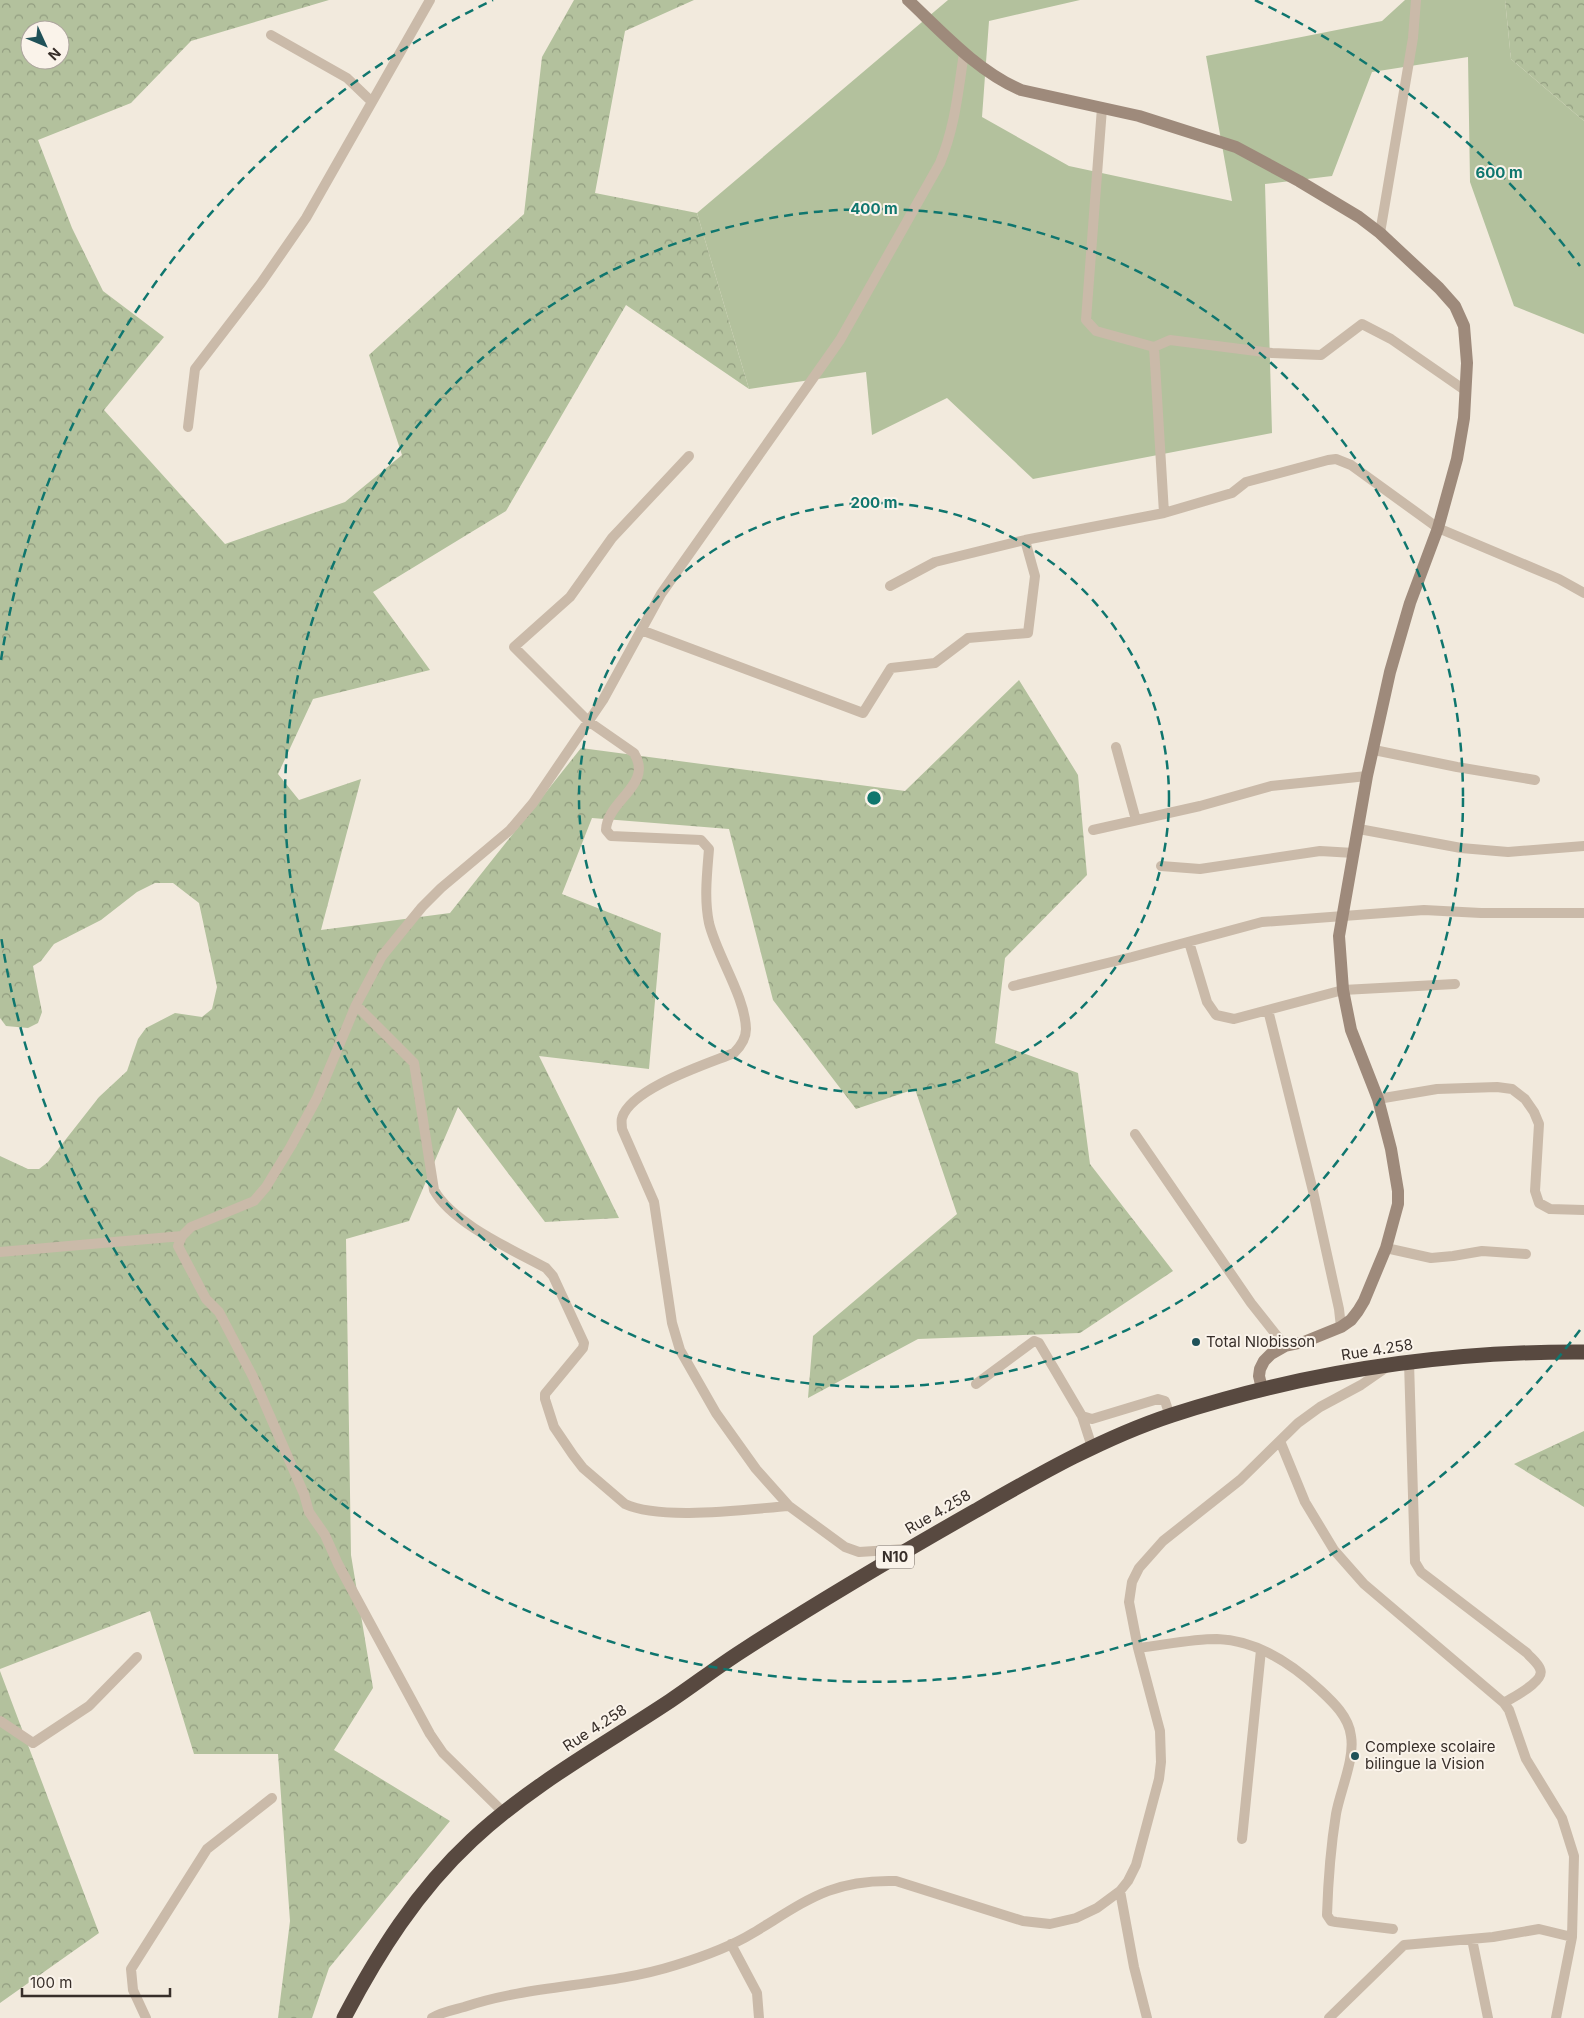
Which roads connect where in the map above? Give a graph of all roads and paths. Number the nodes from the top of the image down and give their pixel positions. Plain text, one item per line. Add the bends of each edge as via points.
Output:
1 (430, 0) edge
2 (908, 0) edge
3 (1416, 0) edge
4 (271, 35) dead end
5 (964, 53) junction
6 (371, 101) junction
7 (1102, 108) junction
8 (1380, 233) junction
9 (1154, 347) junction
10 (1466, 391) junction
11 (188, 427) dead end
12 (689, 456) dead end
13 (1164, 513) junction
14 (1438, 528) junction
15 (1025, 540) junction
16 (890, 586) dead end
17 (1584, 593) edge
18 (641, 630) junction
19 (588, 721) junction
20 (1116, 747) dead end
21 (1374, 750) junction
22 (1367, 776) junction
23 (1535, 780) dead end
24 (1136, 820) junction
25 (1359, 829) junction
26 (1093, 830) dead end
27 (1584, 846) edge
28 (1354, 853) junction
29 (1161, 866) dead end
30 (1584, 913) edge
31 (1342, 915) junction
32 (1189, 942) junction
33 (1455, 984) dead end
34 (1013, 986) dead end
35 (1343, 990) junction
36 (356, 1005) junction
37 (1268, 1010) junction
38 (1378, 1099) junction
39 (1135, 1134) dead end
40 (1584, 1210) edge
41 (182, 1236) junction
42 (1386, 1248) junction
43 (0, 1252) edge
44 (1526, 1254) dead end
45 (1342, 1327) junction
46 (1286, 1346) junction
47 (1584, 1352) edge
48 (1409, 1362) junction
49 (1391, 1364) junction
50 (976, 1384) dead end
51 (1262, 1389) junction
52 (1082, 1416) junction
53 (1170, 1416) junction
54 (1280, 1441) junction
55 (1092, 1446) junction
56 (789, 1506) junction
57 (910, 1548) junction
58 (1138, 1648) junction
59 (1261, 1650) junction
60 (137, 1657) dead end
61 (1504, 1703) junction
62 (0, 1721) edge
63 (272, 1798) dead end
64 (503, 1812) junction
65 (1242, 1839) dead end
66 (1120, 1891) junction
67 (1393, 1929) dead end
68 (1572, 1936) junction
69 (1472, 1939) junction
70 (731, 1944) junction
71 (1147, 2015) edge
72 (146, 2018) edge
73 (344, 2018) edge
74 (432, 2018) edge
75 (759, 2018) edge
76 (1157, 2018) edge
77 (1329, 2018) edge
78 (1488, 2018) edge
79 (1556, 2018) edge

1 - 6 street
2 - 5 street
3 - 8 street via 1413,38
4 - 6 street via 347,78
5 - 7 street via 995,77 1021,90
5 - 18 street via 950,140 882,268 840,340 671,579
6 - 11 street via 306,218 195,369
7 - 8 street via 1139,116 1236,147 1329,198
7 - 9 street via 1086,320 1096,331
8 - 10 street via 1455,306 1464,326
9 - 10 street via 1170,340 1272,353 1320,355 1362,324 1391,339
9 - 13 street
10 - 14 street via 1457,459
12 - 19 street via 612,538 570,597 514,647
13 - 14 street via 1232,493 1246,482 1336,459 1351,465
13 - 15 street
14 - 17 street via 1559,579
14 - 21 street via 1397,646
15 - 16 street via 935,562
15 - 18 street via 1035,576 1028,634 968,638 935,662 891,668 863,713
18 - 19 street
19 - 36 street via 533,803 510,830 441,888 391,944
19 - 56 street via 634,752 639,760 640,769 634,783 609,816 606,830 611,836 701,840 709,850 706,888 709,923 740,1003 746,1030 742,1044 734,1053 668,1080 637,1098 622,1118 622,1129 654,1202 672,1323 680,1350 716,1413 756,1469
20 - 24 street
21 - 22 street
21 - 23 street
22 - 24 street via 1271,786
22 - 25 street
24 - 26 street
25 - 27 street via 1461,848 1508,852
25 - 28 street
28 - 29 street via 1320,851 1200,869
28 - 31 street
30 - 31 street via 1424,910
31 - 32 street via 1262,922
31 - 35 street via 1339,936
32 - 34 street
32 - 37 street via 1208,1002 1216,1015 1234,1019
33 - 35 street
35 - 37 street
35 - 38 street via 1354,1038
36 - 41 street via 317,1098 266,1187 254,1201 191,1227
36 - 56 street via 414,1063 434,1190 439,1200 484,1234 546,1268 553,1276 584,1342 583,1348 545,1399 554,1427 583,1468 632,1507 674,1513
37 - 45 street via 1315,1200
38 - 40 street via 1438,1089 1512,1089 1534,1112 1539,1124 1536,1197 1550,1209
38 - 42 street via 1398,1191 1398,1204
39 - 46 street via 1250,1303
41 - 43 street
41 - 64 street via 178,1246 185,1261 206,1299 220,1312 253,1378 310,1512 430,1734 443,1752
42 - 44 street via 1431,1258 1482,1251
42 - 45 street via 1364,1301
45 - 46 street
46 - 51 street via 1264,1361 1259,1376
47 - 48 highway, Rue 4.258 / N10 via 1517,1352
48 - 49 highway, Rue 4.258 / N10
48 - 61 street via 1415,1562 1421,1572 1527,1653 1541,1669 1536,1683
49 - 51 highway, Rue 4.258 / N10
49 - 54 street via 1361,1385 1308,1414
50 - 52 street via 1034,1341 1039,1343
51 - 53 highway, Rue 4.258 / N10
52 - 53 street via 1092,1419 1158,1399 1165,1400
52 - 55 street
53 - 55 highway, Rue 4.258 / N10
54 - 58 street via 1240,1480 1163,1541 1139,1568 1132,1582 1129,1602
54 - 61 street via 1305,1502 1334,1550 1364,1584
55 - 57 highway, Rue 4.258 / N10
56 - 57 street via 845,1547 859,1552
57 - 64 highway, Rue 4.258 / N10 via 741,1652
58 - 59 street via 1216,1639 1235,1641
58 - 66 street via 1160,1731 1161,1762 1136,1865
59 - 65 street
59 - 67 street via 1278,1656 1310,1680 1335,1704 1352,1736 1336,1814 1326,1916 1336,1922
60 - 62 street via 89,1706 33,1743
61 - 68 street via 1526,1759 1562,1818 1574,1856
63 - 72 street via 207,1849 131,1969 133,1990
64 - 73 highway, Rue 4.258 / N10 via 414,1902 375,1961
66 - 70 street via 1076,1918 1050,1924 1023,1921 896,1881 851,1883 825,1891
66 - 71 street
68 - 69 street via 1539,1929
68 - 79 street
69 - 77 street via 1404,1945
69 - 78 street
70 - 74 street via 675,1966 489,1998
70 - 75 street via 757,1993
71 - 76 street

